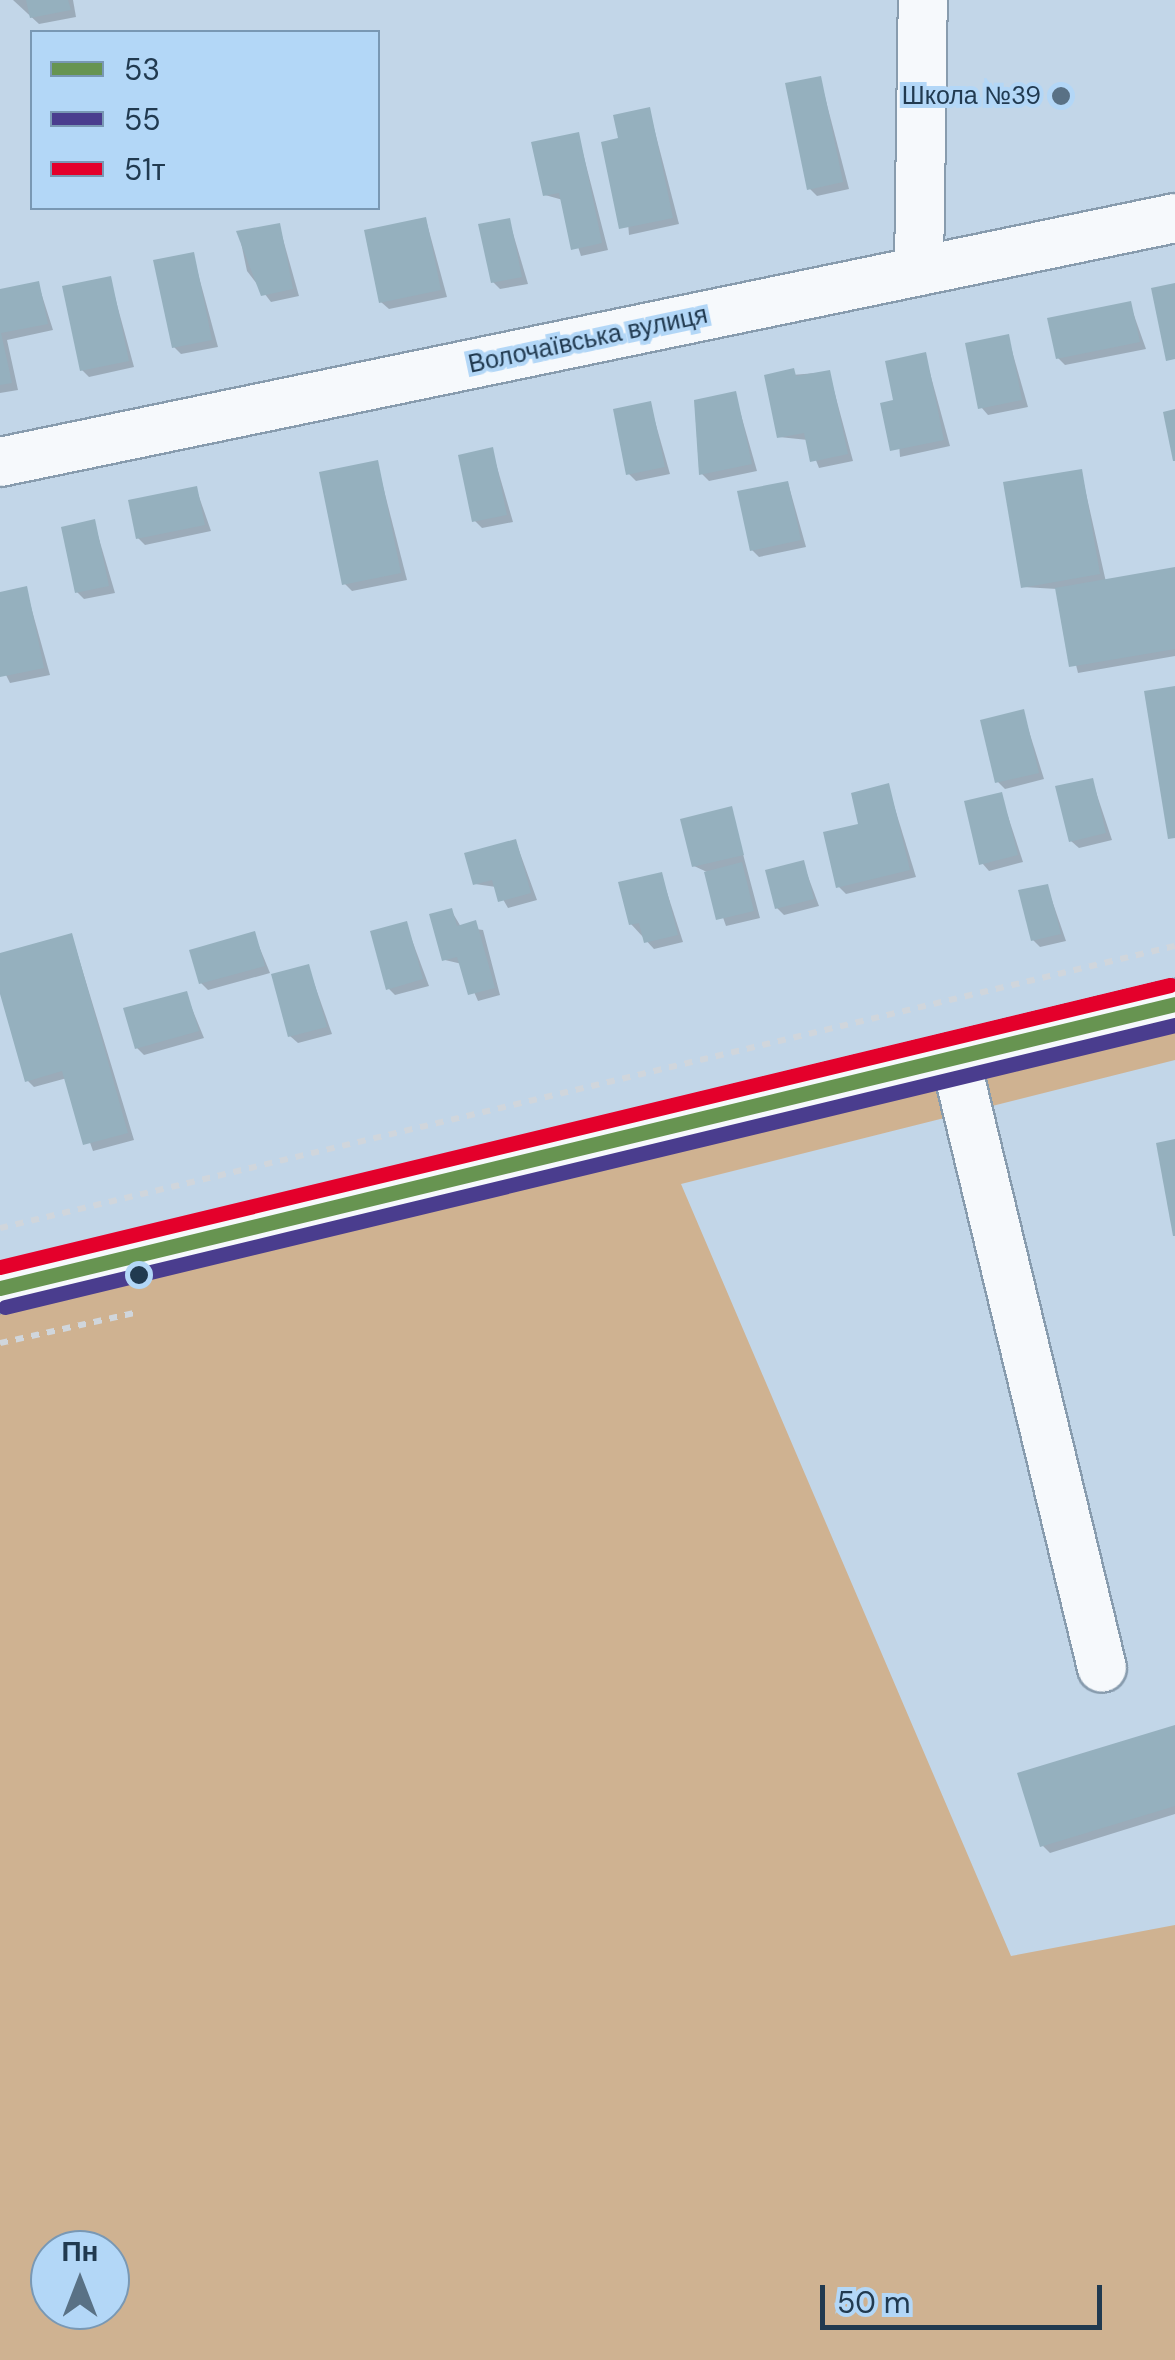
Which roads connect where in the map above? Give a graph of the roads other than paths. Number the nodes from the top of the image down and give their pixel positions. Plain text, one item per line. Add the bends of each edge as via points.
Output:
1 (923, 0) edge
2 (1175, 218) edge
3 (919, 271) junction
4 (0, 462) edge
5 (1175, 1004) edge
6 (955, 1058) junction
7 (0, 1288) edge
8 (1102, 1668) dead end

1 - 3 street
2 - 3 street, Волочаївська вулиця
3 - 4 street, Волочаївська вулиця
5 - 6 street
6 - 7 street
6 - 8 street

